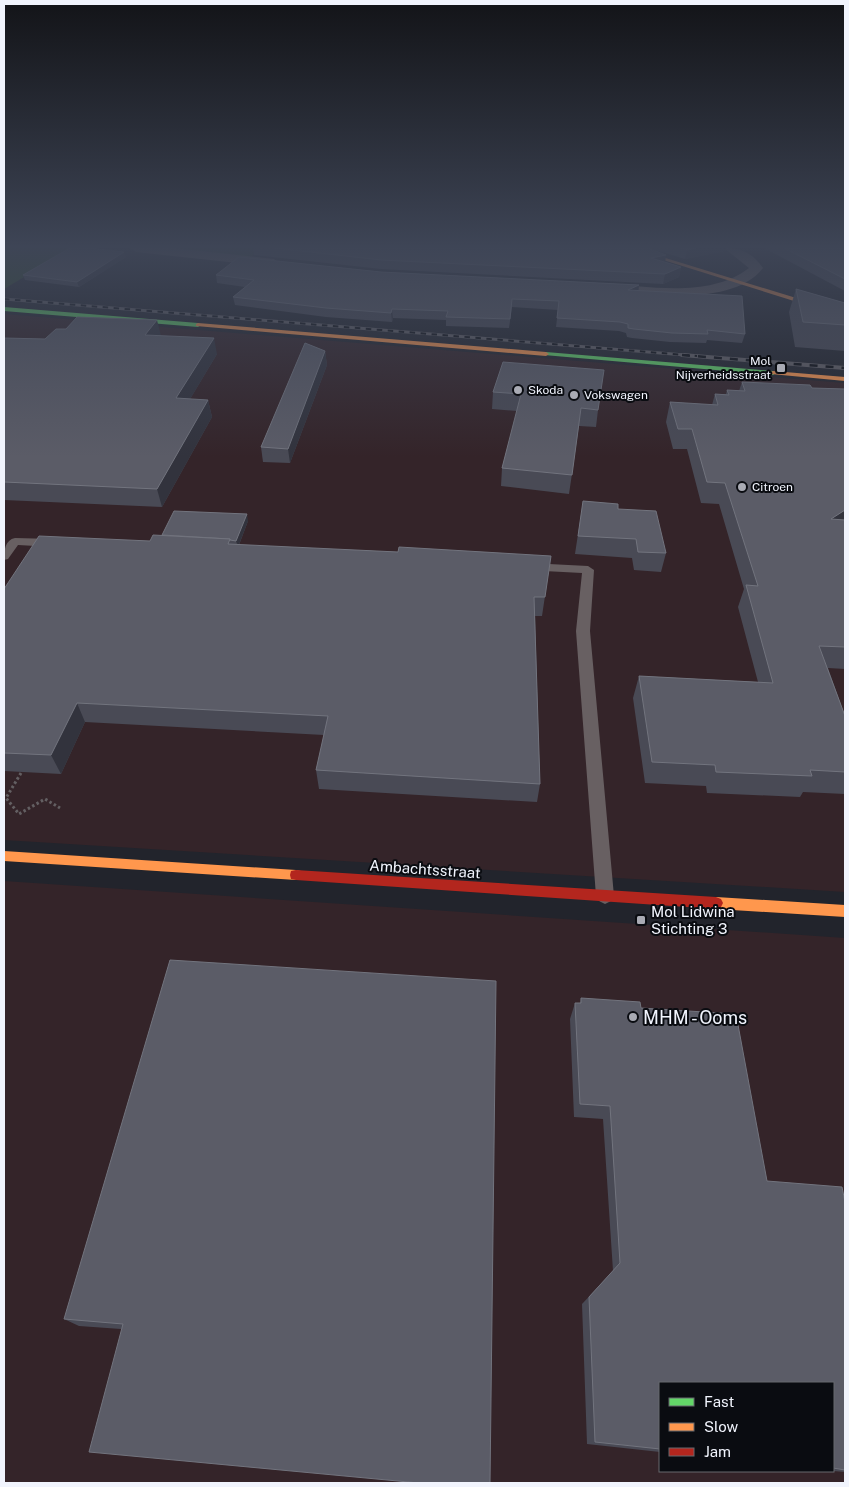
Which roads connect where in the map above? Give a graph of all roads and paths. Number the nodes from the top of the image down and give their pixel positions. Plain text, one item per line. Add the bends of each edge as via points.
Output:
1 (105, 317) edge
2 (845, 379) edge
3 (64, 543) edge
4 (4, 556) edge
5 (519, 566) edge
6 (22, 773) edge
7 (5, 800) edge
8 (60, 808) dead end
9 (4, 856) edge
10 (605, 896) junction
11 (845, 911) edge

1 - 2 main road
3 - 4 lane via 15,540
5 - 10 lane via 588,570 583,631
6 - 7 path
7 - 8 path via 19,814 45,799
9 - 10 main road, Ambachtsstraat
10 - 11 main road, Ambachtsstraat

